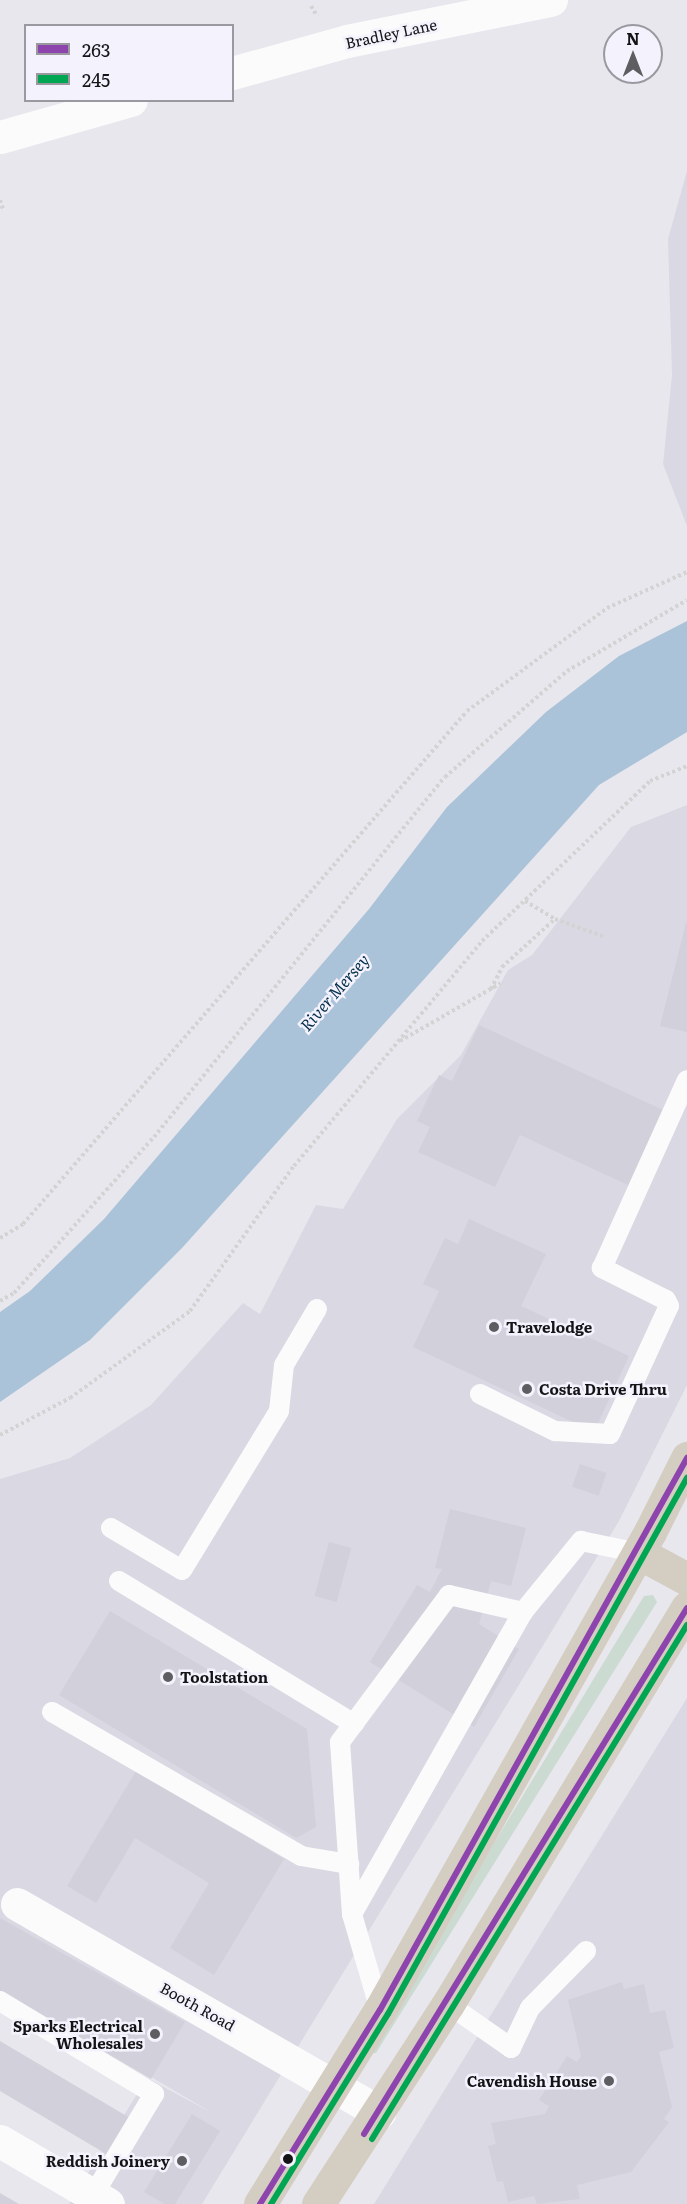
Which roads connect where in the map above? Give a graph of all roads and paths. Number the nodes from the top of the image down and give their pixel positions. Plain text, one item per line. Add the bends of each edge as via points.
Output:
1 (550, 0) edge
2 (234, 72) edge
3 (124, 102) edge
4 (0, 137) edge
5 (0, 200) edge
6 (3, 209) dead end
7 (687, 572) edge
8 (687, 600) edge
9 (687, 766) edge
10 (525, 901) junction
11 (555, 919) junction
12 (605, 937) dead end
13 (501, 983) dead end
14 (491, 989) junction
15 (398, 1042) junction
16 (687, 1080) edge
17 (0, 1238) edge
18 (0, 1301) edge
19 (317, 1309) dead end
20 (480, 1394) dead end
21 (0, 1435) edge
22 (687, 1458) edge
23 (111, 1528) dead end
24 (639, 1553) junction
25 (687, 1579) edge
26 (119, 1581) dead end
27 (687, 1608) edge
28 (523, 1612) junction
29 (52, 1712) dead end
30 (354, 1724) junction
31 (349, 1864) junction
32 (16, 1904) dead end
33 (352, 1914) junction
34 (586, 1951) dead end
35 (0, 2001) edge
36 (448, 2004) junction
37 (380, 2010) junction
38 (335, 2083) junction
39 (379, 2112) junction
40 (0, 2141) edge
41 (96, 2201) edge
42 (260, 2204) edge
43 (318, 2204) edge

1 - 2 street, Bradley Lane via 348,41
3 - 4 street
5 - 6 path
7 - 17 path via 607,608 467,711 23,1224
8 - 18 path via 567,671 445,777 154,1137 14,1293
9 - 10 path via 650,781
10 - 11 path
10 - 15 path via 482,941
11 - 12 path
11 - 14 path via 502,967
13 - 14 path
14 - 15 path
15 - 21 path via 294,1166 190,1311 70,1398
16 - 20 lane via 602,1268 666,1300 669,1306 647,1361 610,1434 555,1431
19 - 23 lane via 284,1365 279,1411 182,1570
22 - 24 highway
24 - 25 highway
24 - 28 lane via 581,1541
24 - 37 highway
26 - 30 lane
27 - 36 highway
28 - 30 lane via 449,1595
28 - 33 lane
29 - 31 lane via 301,1856
30 - 31 lane via 340,1742
31 - 33 lane
32 - 38 street, Booth Road
33 - 37 lane
34 - 36 lane via 530,2008 511,2048
35 - 41 lane via 154,2094
36 - 39 highway
37 - 38 highway
38 - 39 street, Booth Road
38 - 42 highway
39 - 43 highway
40 - 41 street

